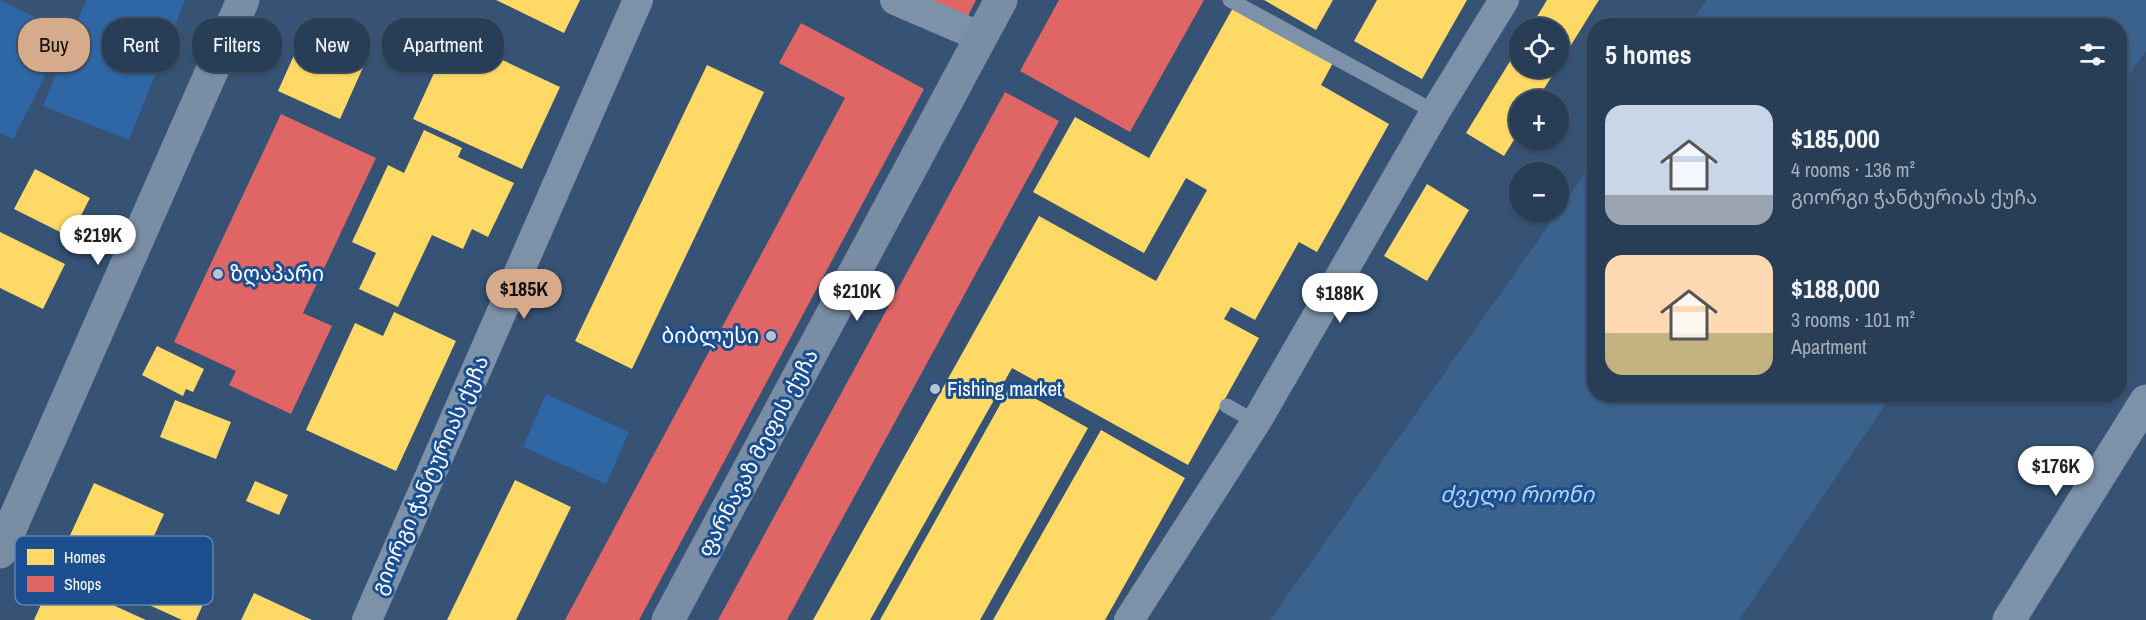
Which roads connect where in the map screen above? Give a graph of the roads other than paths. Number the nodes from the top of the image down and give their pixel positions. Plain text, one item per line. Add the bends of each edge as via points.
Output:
1 (243, 0) edge
2 (638, 0) edge
3 (894, 0) edge
4 (1001, 0) edge
5 (1230, 0) edge
6 (1504, 0) edge
7 (981, 37) junction
8 (1435, 112) junction
9 (2146, 401) edge
10 (1227, 406) dead end
11 (1256, 422) junction
12 (0, 552) edge
13 (367, 620) edge
14 (668, 620) edge
15 (1129, 620) edge
16 (2009, 620) edge

1 - 12 main road
2 - 13 street, გიორგი ჭანტურიას ქუჩა
3 - 7 street
4 - 7 main road, ფარნავაზ მეფის ქუჩა
5 - 8 lane
6 - 8 street
7 - 14 main road, ფარნავაზ მეფის ქუჩა
8 - 11 street
9 - 16 street
10 - 11 lane
11 - 15 street

